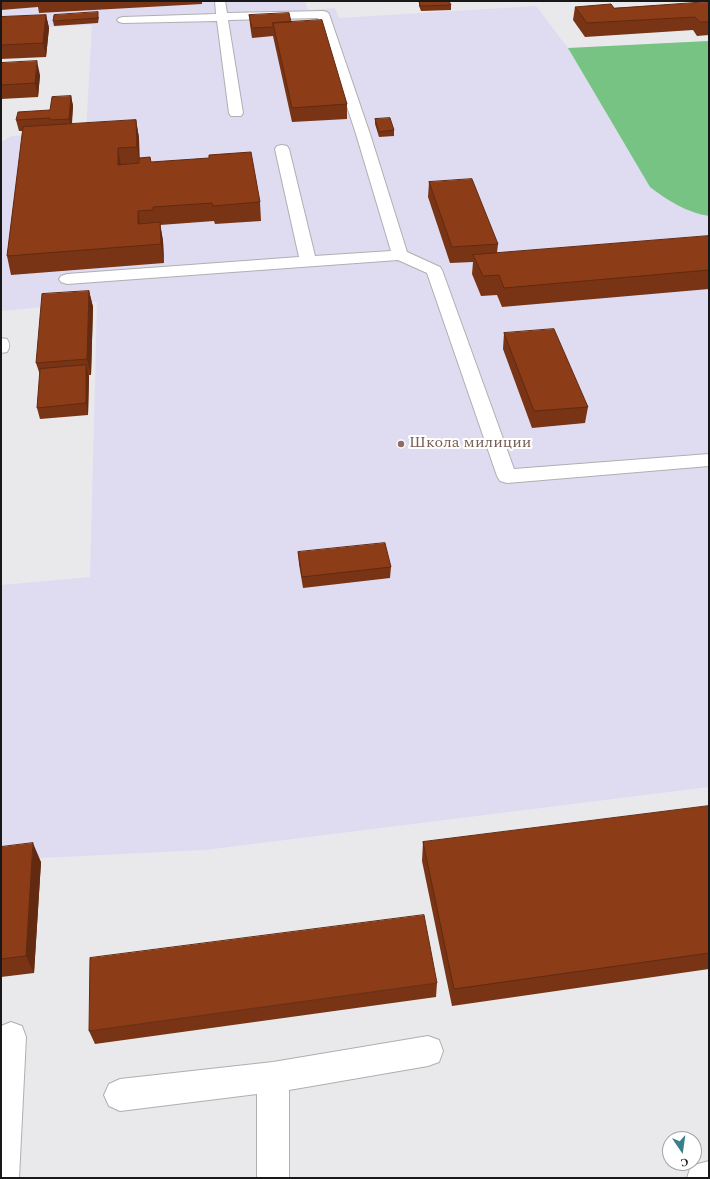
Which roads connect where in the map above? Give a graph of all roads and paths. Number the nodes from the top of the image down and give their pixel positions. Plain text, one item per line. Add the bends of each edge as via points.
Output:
1 (220, 1) edge
2 (222, 16) junction
3 (123, 20) dead end
4 (236, 113) dead end
5 (282, 149) dead end
6 (400, 255) junction
7 (308, 262) junction
8 (67, 279) dead end
9 (1, 342) edge
10 (1, 348) edge
11 (709, 460) edge
12 (11, 1037) dead end
13 (428, 1051) dead end
14 (273, 1077) junction
15 (120, 1095) dead end
16 (709, 1177) edge
17 (3, 1178) edge
18 (273, 1178) edge
19 (703, 1178) edge

1 - 2 lane
2 - 3 lane
2 - 4 lane
2 - 6 lane via 323,14
5 - 7 lane
6 - 7 lane
6 - 11 lane via 434,270 507,476
7 - 8 lane
9 - 10 lane
12 - 17 lane
13 - 14 lane
14 - 15 lane
14 - 18 lane
16 - 19 lane

